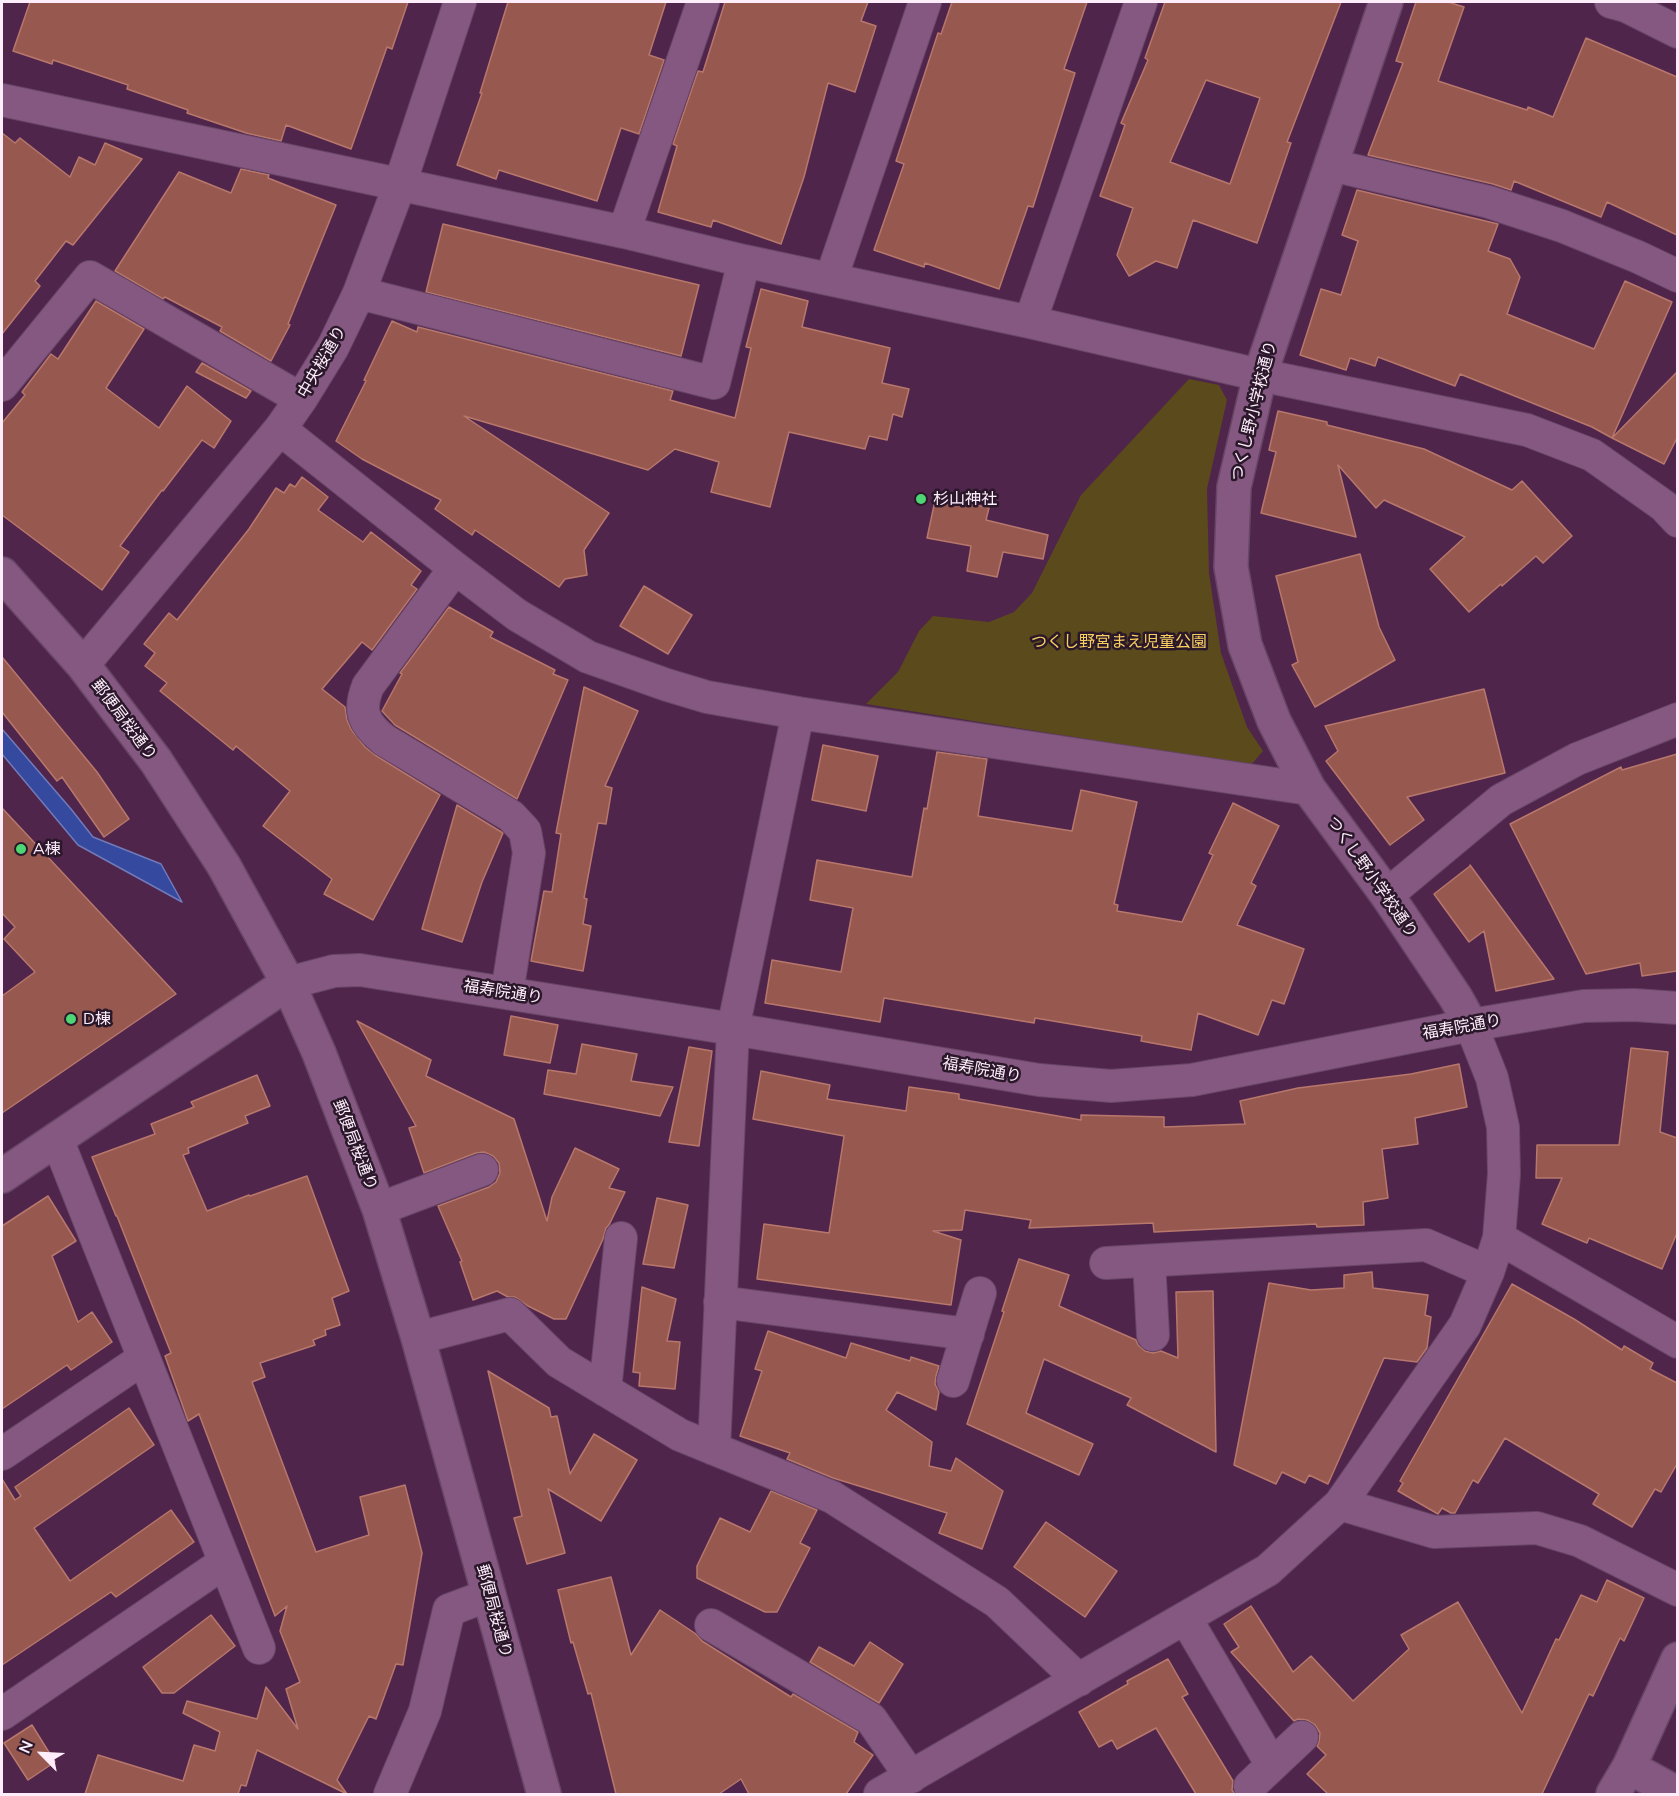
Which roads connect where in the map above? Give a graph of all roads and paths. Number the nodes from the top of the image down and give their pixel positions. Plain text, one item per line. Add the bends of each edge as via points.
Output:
1 (460, 2) edge
2 (703, 2) edge
3 (925, 2) edge
4 (1141, 2) edge
5 (1386, 2) edge
6 (1611, 2) edge
7 (1677, 32) edge
8 (2, 100) edge
9 (1330, 165) junction
10 (400, 184) junction
11 (624, 232) junction
12 (744, 261) junction
13 (1677, 276) edge
14 (831, 279) junction
15 (359, 293) junction
16 (1030, 322) junction
17 (1260, 375) junction
18 (2, 386) edge
19 (301, 399) junction
20 (280, 429) junction
21 (1673, 507) edge
22 (455, 568) junction
23 (2, 574) edge
24 (83, 665) junction
25 (798, 713) junction
26 (1677, 719) edge
27 (1309, 789) junction
28 (1387, 895) junction
29 (288, 982) junction
30 (507, 993) junction
31 (1677, 1008) edge
32 (1471, 1025) junction
33 (733, 1029) junction
34 (57, 1139) junction
35 (482, 1170) dead end
36 (2, 1176) edge
37 (380, 1209) junction
38 (621, 1238) dead end
39 (1499, 1238) junction
40 (1149, 1261) junction
41 (1106, 1263) dead end
42 (1488, 1272) junction
43 (980, 1293) dead end
44 (720, 1302) junction
45 (968, 1334) junction
46 (1153, 1335) dead end
47 (418, 1338) junction
48 (1677, 1342) edge
49 (144, 1358) junction
50 (953, 1381) dead end
51 (604, 1390) junction
52 (714, 1449) junction
53 (2, 1454) edge
54 (1340, 1504) junction
55 (225, 1562) junction
56 (1677, 1590) edge
57 (489, 1595) junction
58 (1186, 1619) junction
59 (711, 1625) dead end
60 (259, 1648) dead end
61 (1677, 1659) edge
62 (1079, 1680) junction
63 (2, 1714) edge
64 (1302, 1737) dead end
65 (1272, 1765) junction
66 (1621, 1781) edge
67 (1250, 1786) dead end
68 (892, 1789) edge
69 (390, 1794) edge
70 (544, 1794) edge
71 (1677, 1794) edge

1 - 10 street, 中央桜通り
2 - 11 street
3 - 14 street
4 - 16 street
5 - 9 street, つくし野小学校通り
6 - 7 street
8 - 10 street
9 - 13 street via 1489,202 1562,226
9 - 17 street, つくし野小学校通り
10 - 11 street
10 - 15 street, 中央桜通り
11 - 12 street
12 - 14 street
12 - 15 street via 714,383
14 - 16 street
15 - 19 street, 中央桜通り via 333,347
16 - 17 street
17 - 21 street via 1527,430 1592,455
17 - 27 street, つくし野小学校通り via 1234,487 1231,567 1245,645 1274,721
18 - 19 street via 90,278
19 - 20 street, 中央桜通り
20 - 22 street
20 - 24 street, 中央桜通り
22 - 25 street via 518,615 588,657 707,697
22 - 30 street via 368,686 362,701 365,718 384,740 511,816 525,831 529,853
23 - 24 street, 郵便局桜通り
24 - 29 street, 郵便局桜通り via 156,761 224,866
25 - 27 street
25 - 33 street
26 - 28 street via 1577,759 1501,800
27 - 28 street, つくし野小学校通り
28 - 32 street, つくし野小学校通り
29 - 30 street, 福寿院通り via 334,971 360,970
29 - 34 street
29 - 37 street, 郵便局桜通り
30 - 33 street, 福寿院通り
31 - 32 street, 福寿院通り via 1584,1006
32 - 33 street, 福寿院通り via 1192,1080 1111,1086 1039,1080
32 - 39 street via 1492,1078 1503,1127
33 - 44 street
34 - 36 street
34 - 49 street
35 - 37 street
37 - 47 street, 郵便局桜通り
38 - 51 street
39 - 42 street
39 - 48 street
40 - 41 street
40 - 42 street via 1426,1245
40 - 46 street
42 - 54 street via 1465,1325
43 - 45 street
44 - 45 street
44 - 52 street
45 - 50 street
47 - 51 street via 510,1314 559,1362
47 - 57 street, 郵便局桜通り
49 - 53 street
49 - 55 street
51 - 52 street via 680,1435
52 - 62 street via 832,1497 997,1602
54 - 56 street via 1434,1532 1537,1528 1580,1541
54 - 58 street via 1268,1570
55 - 60 street
55 - 63 street
57 - 69 street via 449,1610 425,1711
57 - 70 street, 郵便局桜通り
58 - 62 street
58 - 65 street
59 - 68 street via 871,1719
61 - 66 street
62 - 68 street
64 - 65 street
65 - 67 street
66 - 71 street

